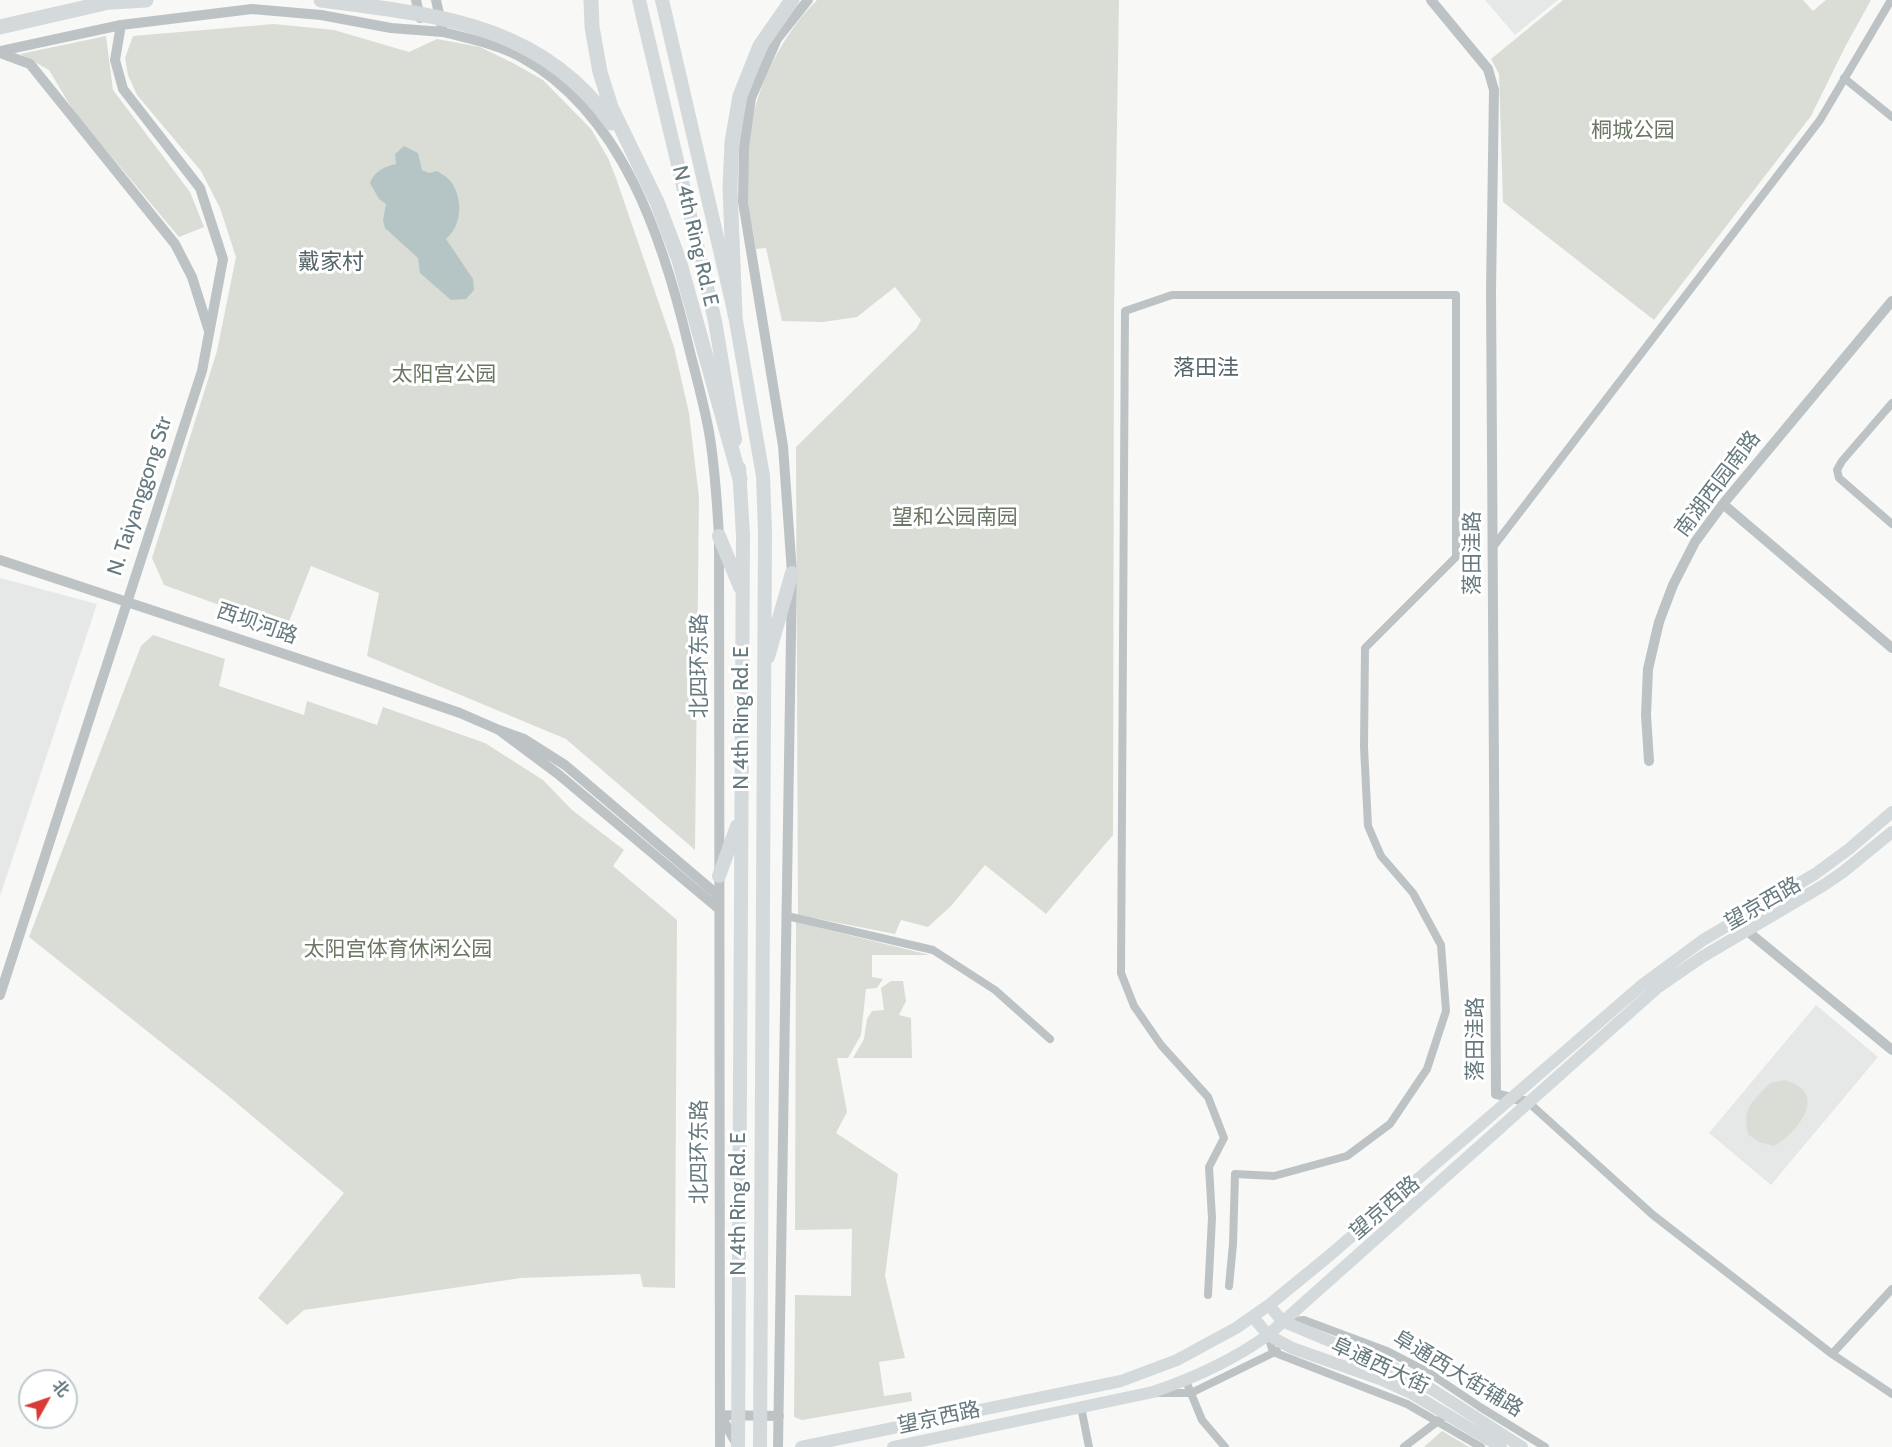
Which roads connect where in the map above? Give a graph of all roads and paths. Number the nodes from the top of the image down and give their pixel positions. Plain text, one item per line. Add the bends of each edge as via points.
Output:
1 (146, 0) edge
2 (321, 0) edge
3 (436, 0) edge
4 (591, 0) edge
5 (639, 0) edge
6 (662, 0) edge
7 (792, 0) edge
8 (808, 0) edge
9 (1431, 0) edge
10 (1891, 0) edge
11 (113, 1) edge
12 (413, 7) edge
13 (121, 25) junction
14 (0, 27) edge
15 (423, 30) junction
16 (443, 32) junction
17 (0, 52) edge
18 (1844, 78) junction
19 (1892, 117) edge
20 (629, 147) junction
21 (1892, 301) edge
22 (735, 315) junction
23 (209, 332) junction
24 (1892, 403) edge
25 (740, 478) junction
26 (1723, 504) junction
27 (1892, 524) edge
28 (719, 536) junction
29 (1492, 548) junction
30 (0, 560) edge
31 (792, 573) junction
32 (742, 593) junction
33 (127, 600) junction
34 (1892, 648) edge
35 (764, 674) junction
36 (500, 730) junction
37 (1648, 761) dead end
38 (1892, 812) edge
39 (741, 816) junction
40 (1892, 831) edge
41 (719, 876) junction
42 (719, 896) junction
43 (719, 909) junction
44 (787, 916) junction
45 (1738, 919) junction
46 (1746, 930) junction
47 (0, 996) edge
48 (1050, 1040) dead end
49 (1892, 1050) edge
50 (1513, 1098) junction
51 (1528, 1102) junction
52 (1229, 1286) dead end
53 (1892, 1289) edge
54 (1208, 1295) dead end
55 (1269, 1305) junction
56 (1253, 1317) junction
57 (1282, 1321) junction
58 (1268, 1335) junction
59 (1292, 1348) junction
60 (1274, 1352) junction
61 (1832, 1354) junction
62 (1186, 1381) junction
63 (1152, 1392) junction
64 (1191, 1393) junction
65 (1892, 1394) edge
66 (1081, 1407) junction
67 (720, 1415) junction
68 (779, 1416) junction
69 (1442, 1418) junction
70 (720, 1447) edge
71 (738, 1447) edge
72 (760, 1447) edge
73 (778, 1447) edge
74 (801, 1447) edge
75 (893, 1447) edge
76 (1089, 1447) edge
77 (1225, 1447) edge
78 (1404, 1447) edge
79 (1481, 1447) edge
80 (1502, 1447) edge
81 (1522, 1447) edge
82 (1545, 1447) edge

1 - 11 highway
2 - 12 highway
3 - 16 street
4 - 20 highway via 600,72
5 - 25 highway, N 4th Ring Rd. E via 715,321
6 - 22 highway, N 4th Ring Rd. E
7 - 22 highway via 760,46 740,96 730,188
8 - 31 street via 777,39 751,98 744,147 743,202 783,446
9 - 29 street, 落田洼路 via 1488,69 1494,90
10 - 18 street
11 - 14 highway
12 - 15 street
12 - 20 highway via 491,31 551,62 604,113
13 - 15 street, 北四环东路 via 252,9
13 - 17 street, 北四环东路
13 - 23 street, N. Taiyanggong Str via 115,60 123,89 200,188 223,258
15 - 16 street, 北四环东路
16 - 28 street, 北四环东路 via 484,42 521,58 555,81 580,104 621,160 663,252 676,294 709,432
17 - 23 street via 30,64 175,244 192,277
18 - 19 street
18 - 29 street via 1820,120
20 - 25 highway via 657,202 678,260
21 - 26 street, 南湖西园南路
22 - 35 highway, N 4th Ring Rd. E via 763,476
23 - 33 street, N. Taiyanggong Str via 202,371
24 - 27 street via 1837,470 1839,478
25 - 32 highway, N 4th Ring Rd. E
26 - 34 street
26 - 37 street, 南湖西园南路 via 1695,542 1659,622 1648,669
28 - 32 highway
28 - 41 street, 北四环东路
29 - 50 street, 落田洼路 via 1496,1094
30 - 33 street, 西坝河路
31 - 35 highway
31 - 44 street
32 - 39 highway, N 4th Ring Rd. E
33 - 36 street, 西坝河路
33 - 47 street, N. Taiyanggong Str
35 - 72 highway, N 4th Ring Rd. E
36 - 42 street, 西坝河路 via 524,739 565,765
36 - 43 street, 西坝河路
38 - 45 main road, 望京西路 via 1815,874
39 - 41 highway
39 - 71 highway, N 4th Ring Rd. E
40 - 46 main road, 望京西路 via 1824,885
41 - 42 street, 北四环东路
42 - 43 street, 北四环东路
43 - 67 street, 北四环东路
44 - 48 street via 933,950 995,990
44 - 68 street
45 - 46 street
45 - 50 main road, 望京西路 via 1642,986
46 - 49 street
46 - 51 main road, 望京西路 via 1657,988
50 - 51 street, 落田洼路
50 - 55 main road, 望京西路
51 - 57 main road, 望京西路
51 - 61 street via 1653,1215
52 - 54 street via 1235,1174 1274,1176 1347,1155 1390,1125 1427,1069 1446,1011 1441,945 1413,893 1381,856 1368,826 1365,648 1456,557 1456,295 1172,295 1125,311 1121,973 1134,1006 1161,1045 1208,1097 1224,1138 1209,1167 1212,1218
53 - 61 street
55 - 56 main road, 望京西路
55 - 57 main road, 阜通西大街
56 - 58 main road, 阜通西大街
56 - 74 main road, 望京西路 via 1177,1360 1121,1381
57 - 58 main road, 望京西路
57 - 81 main road, 阜通西大街 via 1394,1368
57 - 82 street, 阜通西大街辅路 via 1304,1320 1387,1351 1428,1372
58 - 59 main road, 阜通西大街
58 - 60 street
58 - 62 main road, 望京西路
59 - 60 street
59 - 69 main road, 阜通西大街 via 1411,1393
60 - 64 street
60 - 69 street
61 - 65 street
62 - 63 main road, 望京西路
62 - 64 street
63 - 64 street
63 - 66 main road, 望京西路
64 - 77 street via 1202,1420
66 - 75 main road, 望京西路
66 - 76 street
67 - 68 street
67 - 70 street, 北四环东路
67 - 71 street
68 - 73 street
69 - 78 street
69 - 79 street
69 - 80 main road, 阜通西大街

